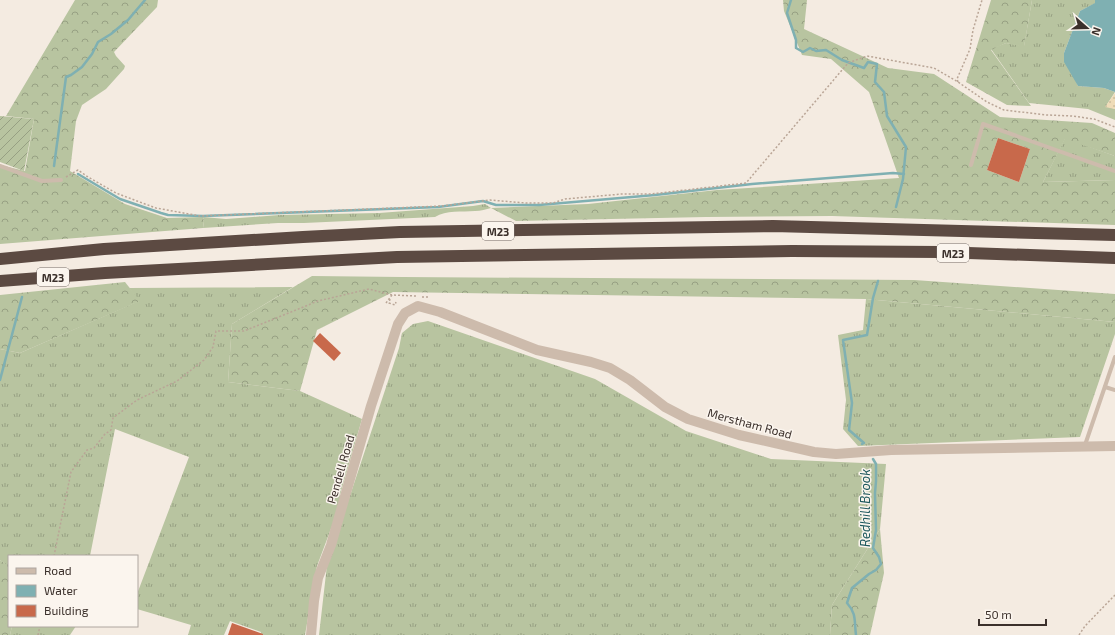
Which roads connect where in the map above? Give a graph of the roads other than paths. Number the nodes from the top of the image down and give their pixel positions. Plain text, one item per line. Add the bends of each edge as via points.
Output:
1 (971, 165) dead end
2 (0, 166) edge
3 (1115, 171) edge
4 (61, 180) road end
5 (1115, 235) edge
6 (1115, 258) edge
7 (0, 259) edge
8 (0, 281) edge
9 (405, 313) joint
10 (1115, 357) edge
11 (1105, 387) junction
12 (1115, 390) edge
13 (1085, 445) junction
14 (1115, 446) edge
15 (311, 635) edge

1 - 3 lane via 983,124
2 - 4 lane via 42,181
5 - 7 highway, M23 via 773,226 408,232 119,248
6 - 8 highway, M23 via 792,250 398,257 113,272
9 - 13 street, Merstham Road via 418,306 440,312 537,350 610,368 665,407 688,419 739,435 814,452 836,454 891,450
9 - 15 street, Pendell Road via 398,324 371,406 331,545 318,578
10 - 11 lane
11 - 12 lane
11 - 13 lane
13 - 14 street, Merstham Road

